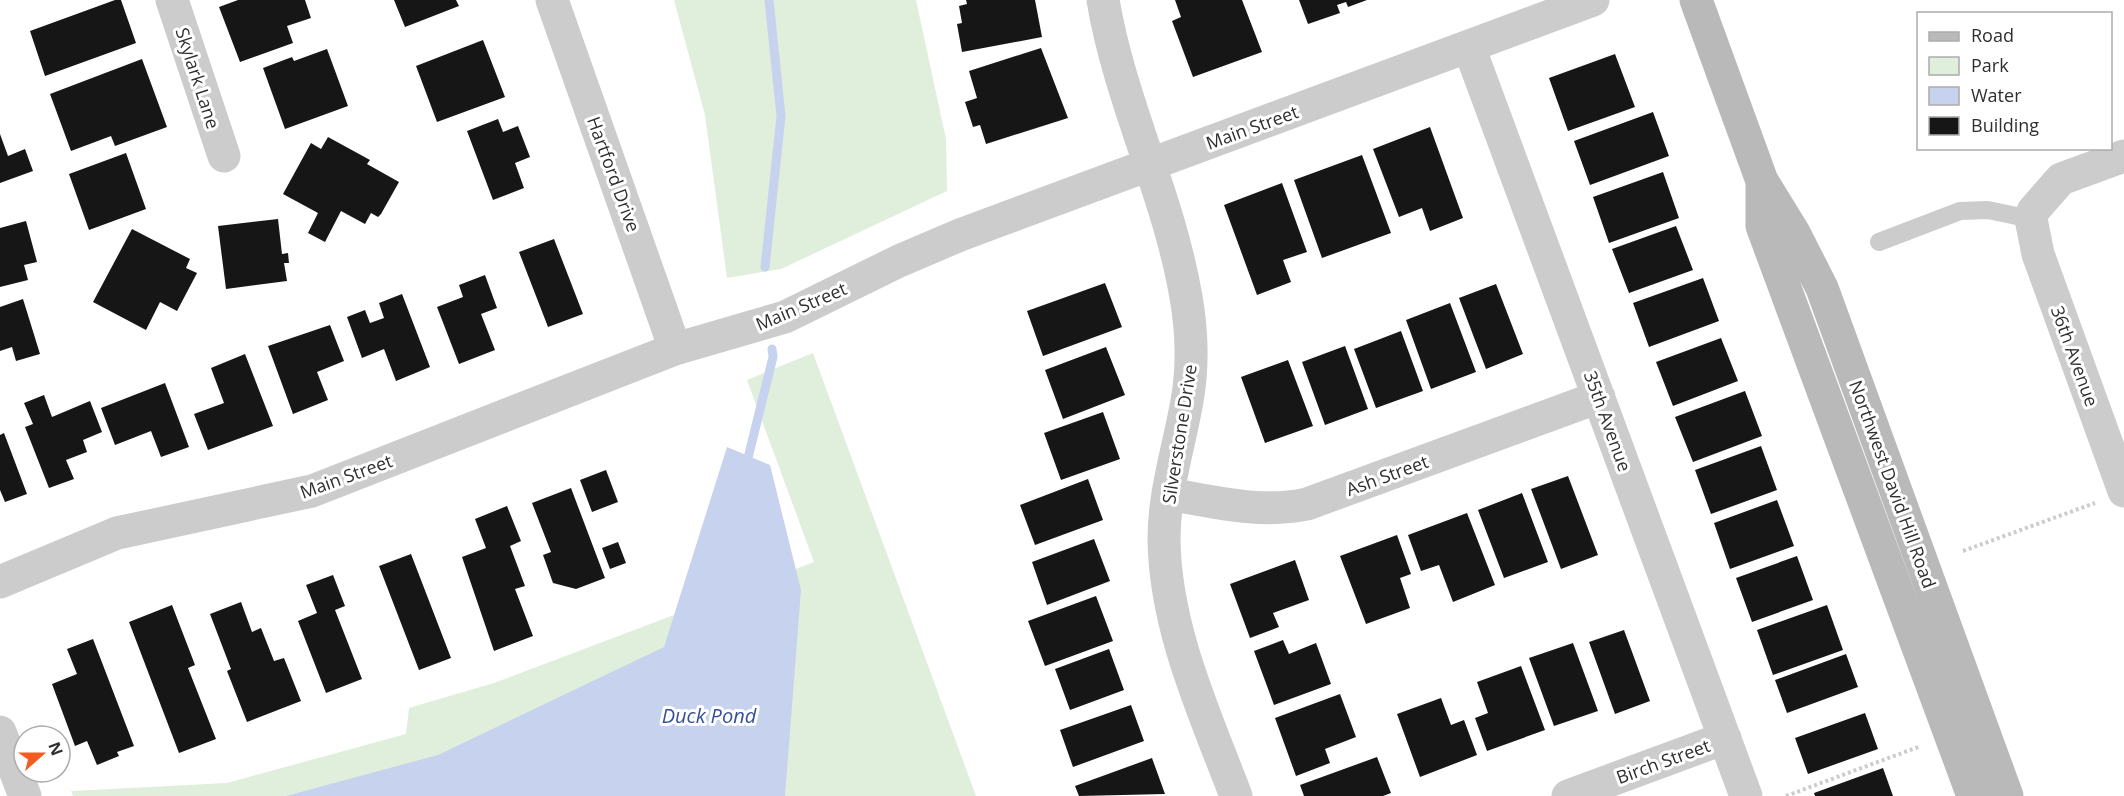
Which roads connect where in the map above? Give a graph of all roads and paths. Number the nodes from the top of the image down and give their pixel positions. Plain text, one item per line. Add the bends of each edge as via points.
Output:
1 (172, 0) edge
2 (552, 0) edge
3 (1103, 0) edge
4 (1593, 0) edge
5 (1696, 0) edge
6 (1469, 46) junction
7 (224, 156) dead end
8 (2124, 156) edge
9 (1148, 166) junction
10 (1762, 181) junction
11 (2031, 219) junction
12 (1880, 242) dead end
13 (675, 349) junction
14 (1599, 397) junction
15 (1168, 494) junction
16 (2114, 495) edge
17 (1964, 551) dead end
18 (0, 582) edge
19 (0, 732) edge
20 (1950, 735) junction
21 (1725, 738) junction
22 (25, 796) edge
23 (1236, 796) edge
24 (1568, 796) edge
25 (1746, 796) edge
26 (1786, 796) edge
27 (1973, 796) edge
28 (2007, 796) edge

1 - 7 street, Skylark Lane
2 - 13 street, Hartford Drive
3 - 9 street, Silverstone Drive
4 - 6 street, Main Street
5 - 10 street, Northwest David Hill Road
6 - 9 street, Main Street
6 - 14 street, 35th Avenue
8 - 11 street via 2061,179 2033,211
9 - 13 street, Main Street via 950,239 785,317
9 - 15 street, Silverstone Drive via 1180,270 1190,347 1187,400
10 - 20 street, Northwest David Hill Road via 1762,226
10 - 28 street, Northwest David Hill Road via 1822,288
11 - 12 lane via 1988,210 1960,211
11 - 16 street, 36th Avenue via 2038,254
13 - 18 street, Main Street via 312,491 117,533
14 - 15 street, Ash Street via 1307,504 1259,509
14 - 21 street, 35th Avenue
15 - 23 street, Silverstone Drive via 1165,557 1178,635
16 - 17 path
19 - 22 street
20 - 26 path
20 - 27 street, Northwest David Hill Road
21 - 24 street, Birch Street
21 - 25 street, 35th Avenue

